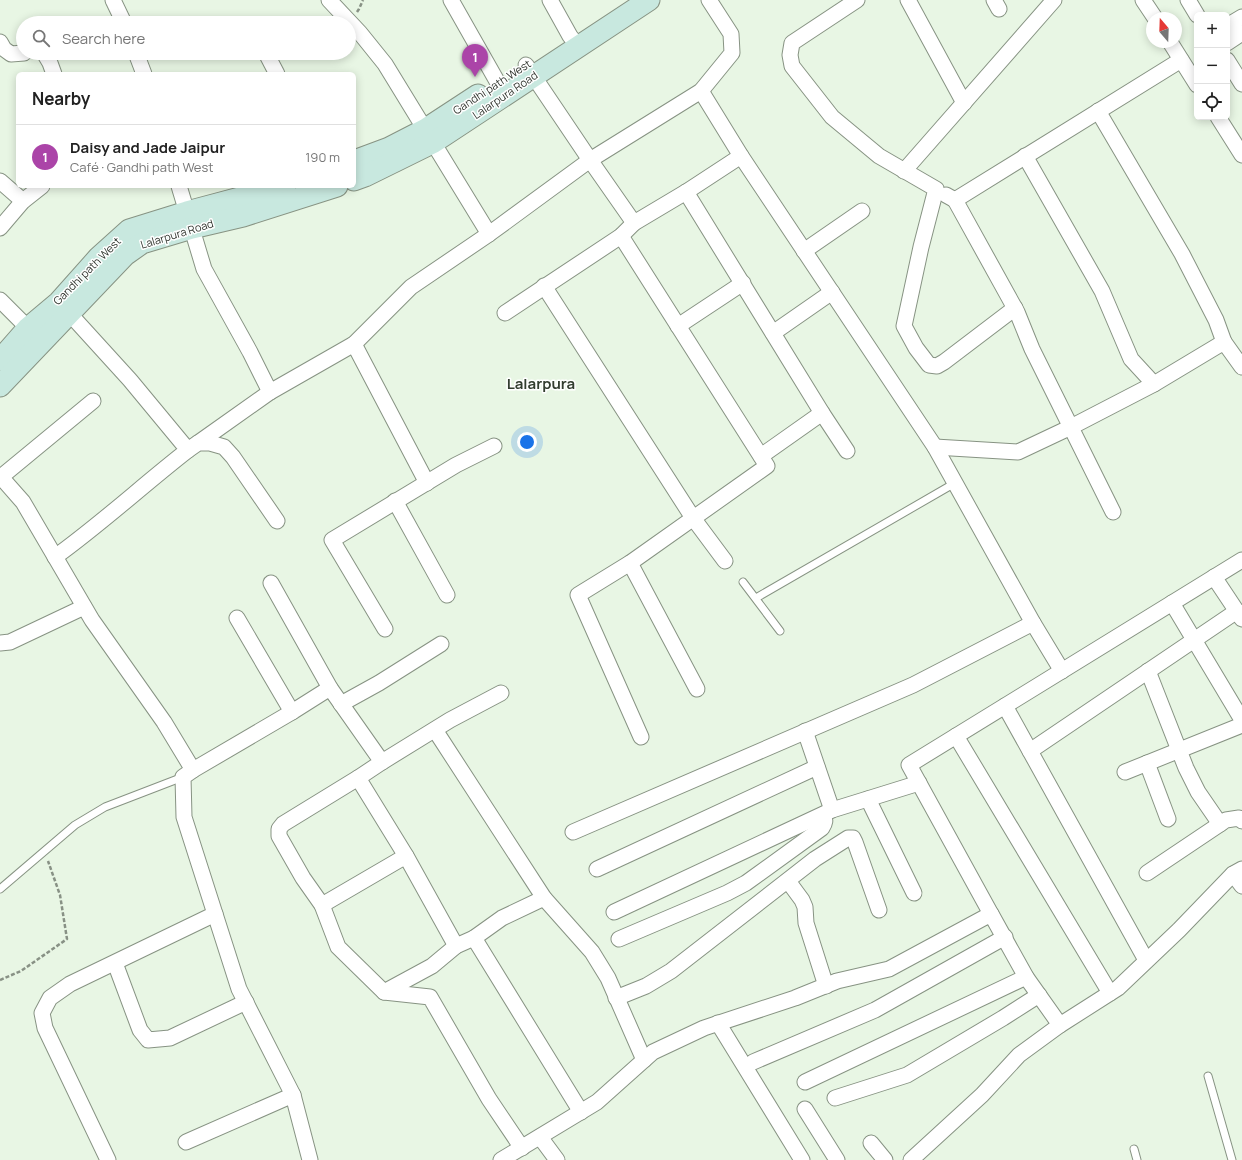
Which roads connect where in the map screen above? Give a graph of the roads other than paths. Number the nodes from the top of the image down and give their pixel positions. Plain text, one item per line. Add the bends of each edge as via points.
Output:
1 (113, 0) edge
2 (329, 0) edge
3 (451, 0) edge
4 (550, 0) edge
5 (623, 0) edge
6 (649, 0) edge
7 (709, 0) edge
8 (857, 0) edge
9 (908, 0) edge
10 (1054, 0) edge
11 (1143, 0) edge
12 (1188, 0) edge
13 (1150, 12) edge
14 (1195, 12) edge
15 (121, 16) edge
16 (344, 16) edge
17 (1242, 17) edge
18 (1230, 24) edge
19 (356, 29) edge
20 (1242, 33) edge
21 (574, 41) junction
22 (1230, 41) edge
23 (0, 42) edge
24 (1175, 48) edge
25 (16, 54) edge
26 (48, 60) edge
27 (139, 60) edge
28 (270, 60) edge
29 (1188, 63) edge
30 (1230, 65) edge
31 (529, 70) junction
32 (53, 72) edge
33 (143, 72) edge
34 (276, 72) edge
35 (498, 82) junction
36 (1197, 84) edge
37 (1242, 84) edge
38 (701, 90) junction
39 (964, 103) junction
40 (1098, 111) junction
41 (1220, 120) edge
42 (430, 136) junction
43 (1242, 155) edge
44 (741, 156) junction
45 (1025, 156) junction
46 (590, 160) junction
47 (356, 161) edge
48 (904, 171) junction
49 (356, 179) edge
50 (0, 181) edge
51 (39, 188) edge
52 (180, 188) edge
53 (279, 188) edge
54 (324, 188) edge
55 (936, 190) junction
56 (686, 192) junction
57 (955, 200) junction
58 (23, 201) junction
59 (862, 212) dead end
60 (190, 220) junction
61 (634, 223) junction
62 (0, 228) edge
63 (489, 234) junction
64 (621, 236) junction
65 (804, 250) junction
66 (743, 284) junction
67 (544, 286) junction
68 (832, 292) junction
69 (0, 300) edge
70 (1015, 308) junction
71 (505, 312) dead end
72 (69, 314) junction
73 (678, 326) junction
74 (28, 328) junction
75 (773, 333) junction
76 (1224, 342) junction
77 (354, 344) junction
78 (0, 360) edge
79 (1242, 367) edge
80 (1154, 384) junction
81 (0, 386) edge
82 (270, 392) junction
83 (93, 401) dead end
84 (822, 414) junction
85 (1071, 427) junction
86 (494, 446) dead end
87 (193, 447) junction
88 (935, 447) junction
89 (847, 451) dead end
90 (761, 456) junction
91 (0, 476) edge
92 (427, 483) junction
93 (955, 483) junction
94 (396, 501) junction
95 (1113, 512) dead end
96 (693, 518) junction
97 (277, 521) dead end
98 (55, 557) junction
99 (1242, 560) edge
100 (725, 561) dead end
101 (630, 563) junction
102 (1214, 577) junction
103 (743, 582) dead end
104 (271, 583) dead end
105 (447, 595) dead end
106 (756, 598) junction
107 (1172, 603) junction
108 (84, 607) junction
109 (1239, 615) edge
110 (237, 618) dead end
111 (1033, 623) junction
112 (385, 629) dead end
113 (780, 631) dead end
114 (1194, 640) junction
115 (0, 643) edge
116 (441, 644) dead end
117 (1062, 671) junction
118 (1148, 671) junction
119 (330, 688) junction
120 (697, 689) dead end
121 (500, 693) dead end
122 (341, 704) junction
123 (1005, 706) junction
124 (292, 712) junction
125 (1242, 720) edge
126 (1242, 725) edge
127 (435, 730) junction
128 (805, 731) junction
129 (956, 736) junction
130 (641, 737) dead end
131 (1179, 750) junction
132 (1030, 751) junction
133 (382, 762) junction
134 (1147, 763) junction
135 (817, 767) junction
136 (1125, 772) dead end
137 (188, 773) junction
138 (358, 778) junction
139 (919, 783) junction
140 (868, 799) junction
141 (828, 813) junction
142 (1168, 819) dead end
143 (1242, 821) edge
144 (1220, 824) junction
145 (573, 832) dead end
146 (406, 856) junction
147 (597, 870) dead end
148 (1147, 873) dead end
149 (1239, 876) edge
150 (788, 881) junction
151 (0, 889) edge
152 (914, 893) dead end
153 (544, 898) junction
154 (322, 905) junction
155 (880, 910) dead end
156 (614, 912) dead end
157 (216, 914) junction
158 (991, 914) junction
159 (474, 938) junction
160 (1005, 938) junction
161 (619, 939) dead end
162 (456, 946) junction
163 (1146, 960) junction
164 (115, 964) junction
165 (1026, 977) junction
166 (826, 986) junction
167 (384, 992) junction
168 (1110, 993) junction
169 (1039, 995) junction
170 (616, 998) junction
171 (246, 1002) junction
172 (718, 1023) junction
173 (1060, 1025) junction
174 (644, 1060) junction
175 (752, 1062) dead end
176 (1208, 1076) dead end
177 (805, 1082) dead end
178 (293, 1095) junction
179 (835, 1098) dead end
180 (805, 1109) dead end
181 (581, 1112) junction
182 (540, 1137) junction
183 (186, 1142) dead end
184 (871, 1143) dead end
185 (522, 1148) junction
186 (1134, 1149) dead end
187 (108, 1160) edge
188 (310, 1160) edge
189 (501, 1160) edge
190 (557, 1160) edge
191 (802, 1160) edge
192 (837, 1160) edge
193 (885, 1160) edge
194 (911, 1160) edge
195 (1137, 1160) edge
196 (1232, 1160) edge

1 - 15 street
2 - 16 street
3 - 35 street
4 - 21 street
5 - 21 street, Gandhi path West
6 - 21 street
7 - 38 street via 731,34 732,53
8 - 48 street via 792,43 792,66 832,116 880,156
9 - 39 street
10 - 39 street
11 - 13 street
12 - 14 street
17 - 18 street
19 - 42 street via 385,64
20 - 22 street
21 - 31 street, Gandhi path West
23 - 25 street via 11,54
24 - 29 street
26 - 32 street
27 - 33 street
28 - 34 street
29 - 36 street
29 - 40 street
30 - 37 street
31 - 35 street, Gandhi path West
31 - 42 street, Lalarpura Road
31 - 46 street
35 - 42 street, Gandhi path West
38 - 44 street
38 - 46 street
39 - 48 street
40 - 45 street
40 - 76 street via 1182,254 1216,320
41 - 43 street
42 - 47 street, Gandhi path West
42 - 49 street, Lalarpura Road
42 - 63 street
44 - 56 street
44 - 65 street
45 - 57 street
45 - 80 street via 1102,291 1131,359
46 - 61 street
46 - 63 street
48 - 55 street
50 - 58 street
51 - 58 street
52 - 60 street
53 - 60 street, Gandhi path West
54 - 60 street, Lalarpura Road via 244,216
55 - 57 street
55 - 70 street via 904,326 916,348 930,364 936,366
56 - 61 street
56 - 66 street
57 - 70 street
58 - 62 street
59 - 65 street
60 - 72 street, Lalarpura Road via 142,243 125,255
60 - 74 street, Gandhi path West via 129,230 99,257 59,302
60 - 82 street via 204,269
61 - 64 street
63 - 77 street via 410,287
64 - 67 street
64 - 73 street
65 - 68 street
66 - 73 street
66 - 75 street
67 - 71 street
67 - 96 street
68 - 75 street
68 - 88 street
69 - 74 street
70 - 85 street via 1032,349
72 - 81 street, Lalarpura Road
72 - 87 street
73 - 90 street
74 - 78 street, Gandhi path West
75 - 84 street
76 - 79 street
76 - 80 street
77 - 82 street
77 - 92 street
80 - 85 street
82 - 87 street
83 - 91 street
84 - 89 street
84 - 90 street
85 - 88 street via 1018,452
85 - 95 street
86 - 92 street
87 - 97 street via 210,443 224,447
87 - 98 street
88 - 93 street
90 - 96 street via 767,466
91 - 98 street via 23,502
92 - 94 street
93 - 106 lane
93 - 111 street
94 - 105 street
94 - 112 street via 332,540
96 - 100 street
96 - 101 street
98 - 108 street
99 - 102 street
101 - 120 street
101 - 130 street via 578,595
102 - 107 street
102 - 109 street
103 - 106 lane
104 - 119 street
106 - 113 lane
107 - 114 street
107 - 117 street
108 - 115 street via 10,642
108 - 137 street via 164,722
109 - 114 street
110 - 124 street
111 - 117 street
111 - 128 street via 913,685
114 - 118 street
114 - 125 street
116 - 122 street
117 - 123 street
118 - 131 street
118 - 132 street
119 - 122 street
119 - 124 street
121 - 127 street
122 - 133 street
123 - 129 street
123 - 132 street
124 - 137 street
126 - 131 street
127 - 133 street
127 - 153 street
128 - 135 street
128 - 145 street
129 - 139 street via 909,765
129 - 168 street
131 - 134 street
131 - 144 street via 1198,792
132 - 163 street
133 - 138 street
134 - 136 street
134 - 142 street
135 - 141 street
135 - 147 street
137 - 151 lane via 105,807 75,824
137 - 157 street via 184,817
138 - 146 street
138 - 154 street via 278,829 279,836 303,878
139 - 140 street
139 - 158 street
140 - 141 street
140 - 152 street
141 - 156 street
141 - 161 street via 822,828 746,882 727,893
143 - 144 street via 1239,818 1226,820
144 - 148 street
146 - 154 street
146 - 162 street
149 - 163 street
150 - 155 street via 815,859 842,841 852,838
150 - 166 street via 805,907 806,923
150 - 170 street via 672,971 646,986
153 - 159 street via 502,918
153 - 170 street via 592,952 608,978
154 - 167 street via 338,947
157 - 164 street
157 - 171 street via 239,989
158 - 160 street
158 - 166 street via 889,969
159 - 162 street
159 - 181 street
160 - 165 street
160 - 175 street via 875,1010
162 - 167 street via 432,966
163 - 168 street
164 - 171 street via 140,1030 148,1040 170,1038
164 - 187 street via 70,984 55,994 50,998 42,1014 45,1028
165 - 169 street
165 - 177 street
166 - 172 street
167 - 185 street via 430,997 489,1099
168 - 173 street
169 - 173 street
169 - 179 street via 907,1075
170 - 174 street
171 - 178 street
172 - 174 street via 654,1052
172 - 191 street
173 - 194 street via 1019,1055 982,1095
174 - 181 street via 597,1102
176 - 196 lane
178 - 183 street
178 - 188 street
180 - 192 street
181 - 182 street
182 - 185 street
182 - 190 street
184 - 193 street
185 - 189 street
186 - 195 lane

